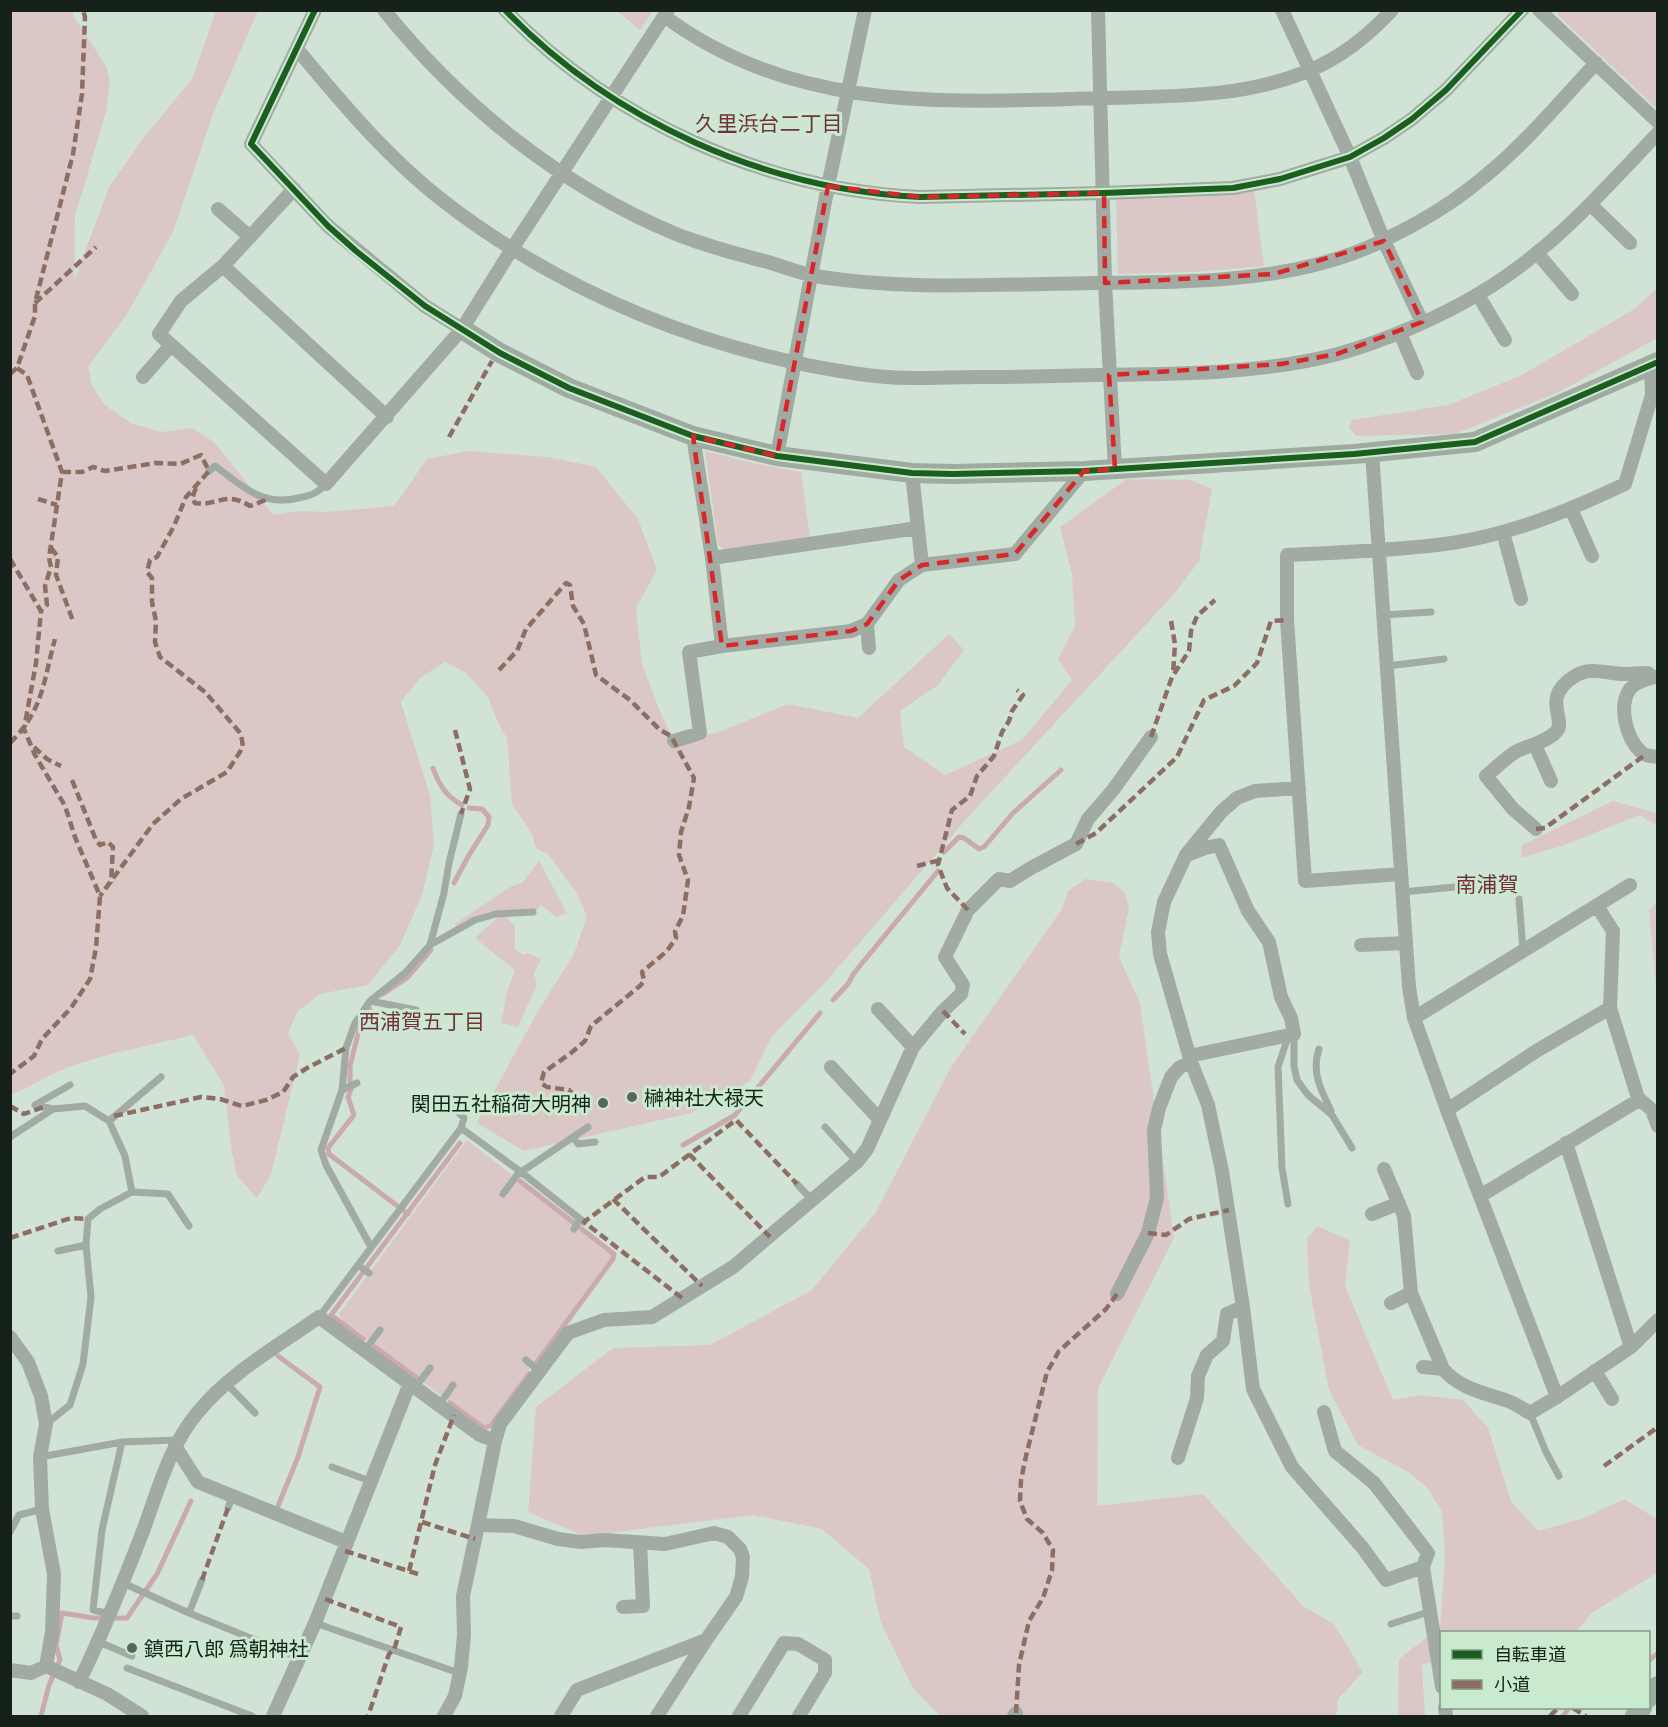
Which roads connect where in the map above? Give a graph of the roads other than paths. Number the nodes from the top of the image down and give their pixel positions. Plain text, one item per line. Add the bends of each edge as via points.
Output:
1 (315, 10) edge
2 (384, 10) edge
3 (505, 10) edge
4 (865, 10) edge
5 (1098, 10) edge
6 (1281, 10) edge
7 (1392, 10) edge
8 (1522, 10) edge
9 (1539, 10) edge
10 (666, 14) edge
11 (297, 49) junction
12 (1596, 63) junction
13 (1309, 71) junction
14 (848, 93) junction
15 (612, 97) junction
16 (1100, 98) junction
17 (1658, 122) edge
18 (1658, 133) edge
19 (1350, 158) junction
20 (562, 173) junction
21 (828, 186) junction
22 (294, 189) junction
23 (1104, 193) junction
24 (1590, 204) junction
25 (218, 209) dead end
26 (249, 237) junction
27 (1384, 241) junction
28 (1630, 243) dead end
29 (512, 249) junction
30 (1537, 253) junction
31 (223, 266) junction
32 (812, 275) junction
33 (1105, 283) junction
34 (1572, 294) dead end
35 (1478, 295) junction
36 (1422, 322) junction
37 (462, 329) junction
38 (1400, 333) junction
39 (1505, 340) dead end
40 (171, 345) junction
41 (795, 362) junction
42 (1654, 364) edge
43 (1418, 373) dead end
44 (1110, 375) junction
45 (143, 378) dead end
46 (387, 417) junction
47 (693, 436) junction
48 (1372, 452) junction
49 (777, 456) junction
50 (1115, 469) junction
51 (209, 471) dead end
52 (1084, 471) junction
53 (912, 473) junction
54 (327, 484) junction
55 (1571, 509) junction
56 (918, 528) junction
57 (1503, 532) junction
58 (1378, 550) junction
59 (1592, 556) dead end
60 (712, 558) junction
61 (922, 565) junction
62 (1521, 599) dead end
63 (1431, 612) dead end
64 (1383, 615) junction
65 (867, 624) junction
66 (722, 646) junction
67 (869, 648) dead end
68 (1444, 659) dead end
69 (1388, 666) junction
70 (1655, 677) edge
71 (1151, 737) dead end
72 (674, 741) dead end
73 (1535, 745) junction
74 (1658, 758) edge
75 (1551, 781) dead end
76 (1299, 788) junction
77 (461, 814) dead end
78 (1536, 829) dead end
79 (1186, 855) junction
80 (1401, 874) junction
81 (1630, 885) dead end
82 (1466, 886) dead end
83 (1402, 892) junction
84 (1519, 899) dead end
85 (1597, 906) junction
86 (533, 912) dead end
87 (1406, 943) junction
88 (430, 945) junction
89 (1361, 945) dead end
90 (1523, 950) junction
91 (370, 1001) junction
92 (1610, 1008) junction
93 (878, 1009) dead end
94 (416, 1010) dead end
95 (1414, 1018) junction
96 (1291, 1035) junction
97 (913, 1047) junction
98 (1319, 1049) dead end
99 (345, 1059) junction
100 (353, 1059) dead end
101 (1190, 1059) junction
102 (831, 1067) dead end
103 (161, 1077) dead end
104 (357, 1083) dead end
105 (70, 1084) dead end
106 (342, 1090) junction
107 (1639, 1100) junction
108 (449, 1104) dead end
109 (53, 1109) junction
110 (1447, 1110) junction
111 (1332, 1115) junction
112 (879, 1119) junction
113 (109, 1121) junction
114 (1658, 1126) edge
115 (588, 1127) dead end
116 (825, 1127) dead end
117 (460, 1128) junction
118 (10, 1137) edge
119 (573, 1137) junction
120 (595, 1142) dead end
121 (1566, 1143) junction
122 (1353, 1148) dead end
123 (857, 1162) junction
124 (1384, 1169) dead end
125 (521, 1172) junction
126 (797, 1184) dead end
127 (132, 1192) junction
128 (503, 1194) dead end
129 (1480, 1196) junction
130 (812, 1200) junction
131 (1399, 1203) junction
132 (1288, 1204) dead end
133 (1372, 1214) dead end
134 (189, 1226) dead end
135 (573, 1229) dead end
136 (86, 1245) junction
137 (370, 1247) junction
138 (58, 1251) dead end
139 (358, 1265) junction
140 (369, 1273) dead end
141 (1411, 1293) junction
142 (1118, 1294) dead end
143 (1391, 1303) dead end
144 (1244, 1307) junction
145 (319, 1317) junction
146 (1658, 1320) edge
147 (380, 1330) dead end
148 (10, 1337) edge
149 (1631, 1347) junction
150 (365, 1350) junction
151 (526, 1360) dead end
152 (1423, 1367) dead end
153 (430, 1368) dead end
154 (1443, 1369) junction
155 (539, 1371) junction
156 (1595, 1371) junction
157 (227, 1384) junction
158 (413, 1385) junction
159 (453, 1385) dead end
160 (1557, 1397) junction
161 (1612, 1399) dead end
162 (440, 1404) junction
163 (1324, 1412) dead end
164 (255, 1413) dead end
165 (1530, 1413) junction
166 (46, 1424) junction
167 (122, 1442) junction
168 (495, 1442) junction
169 (176, 1443) junction
170 (40, 1457) junction
171 (1178, 1458) dead end
172 (332, 1467) dead end
173 (1559, 1476) dead end
174 (370, 1481) junction
175 (42, 1509) junction
176 (478, 1525) junction
177 (10, 1532) edge
178 (346, 1542) junction
179 (640, 1543) junction
180 (1423, 1568) junction
181 (202, 1580) dead end
182 (123, 1582) junction
183 (623, 1607) dead end
184 (10, 1610) edge
185 (1431, 1611) junction
186 (189, 1613) junction
187 (13, 1616) edge
188 (108, 1619) junction
189 (315, 1623) junction
190 (1391, 1624) dead end
191 (706, 1640) junction
192 (99, 1642) junction
193 (132, 1656) dead end
194 (1439, 1657) edge
195 (300, 1658) junction
196 (46, 1666) junction
197 (127, 1668) dead end
198 (10, 1670) edge
199 (459, 1673) junction
200 (79, 1683) junction
201 (142, 1716) edge
202 (252, 1716) edge
203 (273, 1716) edge
204 (444, 1716) edge
205 (561, 1716) edge
206 (657, 1716) edge
207 (739, 1716) edge
208 (799, 1716) edge

1 - 11 street
2 - 20 street via 444,78 499,127
3 - 15 street via 529,36
4 - 14 street
5 - 16 street
6 - 13 street
7 - 13 street via 1357,42
8 - 19 street via 1446,90 1412,119
9 - 12 street
10 - 14 street via 703,41 760,68
10 - 15 street
11 - 22 street via 251,144
11 - 29 street via 334,94 406,168 440,198
12 - 17 street
12 - 27 street via 1477,184
13 - 16 street via 1264,86 1207,95
13 - 19 street
14 - 16 street via 965,102
14 - 21 street
15 - 20 street
15 - 21 street via 692,142
16 - 23 street
18 - 24 street
19 - 23 street via 1233,188
19 - 27 street
20 - 29 street
20 - 32 street via 624,210 677,234
21 - 23 street via 920,196
21 - 32 street
22 - 26 street
22 - 37 street via 356,251
23 - 33 street
24 - 28 street
24 - 30 street
25 - 26 street
26 - 31 street
27 - 33 street via 1274,274 1213,281
27 - 36 street
29 - 37 street
29 - 41 street via 652,321
30 - 34 street
30 - 35 street
31 - 40 street via 181,301 159,334
31 - 46 street
32 - 33 street via 900,285
32 - 41 street
33 - 44 street
35 - 36 street
35 - 39 street
36 - 38 street
37 - 46 street
37 - 47 street via 500,354 569,388
38 - 43 street
38 - 44 street via 1337,354 1281,364 1212,372
40 - 45 street
40 - 54 street
41 - 44 street via 862,375 922,378
41 - 49 street
42 - 48 street via 1475,442
42 - 55 street via 1652,395 1625,484
44 - 50 street
46 - 54 street
47 - 49 street
47 - 60 street
48 - 50 street
48 - 58 street
49 - 53 street
50 - 52 street
51 - 54 lane via 215,466 254,494 282,502 317,494
52 - 53 street
52 - 61 street via 1015,554
53 - 56 street
55 - 57 street
55 - 59 street
56 - 60 street
56 - 61 street
57 - 58 street via 1452,543
57 - 62 street
58 - 64 street
58 - 76 street via 1287,555 1287,620
60 - 66 street
61 - 65 street via 899,580
63 - 64 lane
64 - 69 street
65 - 66 street via 851,631
65 - 67 street
66 - 72 street via 689,652 700,733
68 - 69 lane
69 - 80 street
70 - 73 street via 1648,673 1594,670 1579,673 1557,692 1557,731
70 - 74 street via 1631,688 1624,699 1624,710 1628,731 1639,751
71 - 97 street via 1088,819 1077,844 1010,881 999,879 968,910 945,957 963,986 962,994
73 - 75 street
73 - 78 street via 1518,751 1486,776 1494,789
76 - 79 street via 1255,791 1237,798
76 - 80 street via 1305,881
77 - 88 lane
79 - 96 street via 1219,845 1248,911 1269,942 1281,997 1291,1018
79 - 101 street via 1164,902 1158,932 1160,954
80 - 83 street
81 - 85 street
82 - 83 lane
83 - 87 street
84 - 90 lane
85 - 90 street
85 - 92 street via 1613,931
86 - 88 lane via 496,914 475,920
87 - 89 street
87 - 95 street
88 - 91 lane via 405,973
90 - 95 street
91 - 94 lane
91 - 99 lane via 355,1023
92 - 107 street
92 - 110 street
93 - 97 street
95 - 110 street
96 - 101 street
96 - 111 lane via 1297,1080
96 - 132 lane via 1278,1067 1282,1168
97 - 112 street
98 - 111 lane via 1316,1078
99 - 100 lane
99 - 106 lane
101 - 142 street via 1172,1077 1159,1108 1154,1130 1156,1198 1148,1233
101 - 144 street via 1210,1116 1222,1171
102 - 112 street
103 - 113 lane
104 - 106 lane
105 - 109 lane via 35,1105
106 - 137 lane via 321,1150
107 - 114 street via 1652,1110
107 - 121 street
108 - 117 lane via 464,1118
109 - 113 lane via 85,1106
109 - 118 lane
110 - 129 street
111 - 122 lane
112 - 123 street
113 - 127 lane via 125,1156
115 - 119 lane
116 - 123 lane
117 - 125 lane
117 - 137 lane
119 - 120 lane via 578,1144
119 - 125 lane
121 - 129 street
121 - 149 street
123 - 130 street
124 - 131 street
125 - 128 lane
125 - 135 lane via 582,1220
126 - 130 lane
127 - 134 lane via 168,1194
127 - 136 lane via 88,1220
129 - 160 street
130 - 155 street via 734,1267 652,1317 604,1320 568,1333
131 - 133 street
131 - 141 street via 1404,1216
136 - 138 lane
136 - 166 lane via 91,1297 83,1364 70,1405
137 - 139 lane
139 - 140 lane
139 - 145 lane
141 - 143 street
141 - 154 street
144 - 171 street via 1227,1314 1223,1341 1207,1355
144 - 180 street via 1253,1389 1292,1467 1386,1580
145 - 150 street
145 - 157 street
146 - 149 street
147 - 150 lane
148 - 166 street via 28,1362 41,1396
149 - 156 street
150 - 158 street
151 - 155 lane
152 - 154 street
153 - 158 lane
154 - 165 street via 1473,1390 1511,1402
155 - 168 street via 500,1424
156 - 160 street
156 - 161 street
157 - 164 lane
157 - 169 street via 198,1412
158 - 162 street
158 - 174 street
159 - 162 lane
160 - 165 street
162 - 168 street
163 - 180 street via 1335,1451 1374,1483 1428,1553
165 - 173 lane
166 - 170 street
167 - 169 lane
167 - 170 lane
167 - 188 lane via 102,1530 93,1610
168 - 176 street
169 - 178 street via 198,1482 230,1503
169 - 182 street
170 - 175 street
172 - 174 lane
174 - 178 street
175 - 177 lane via 20,1515
175 - 196 street via 54,1574 52,1632
176 - 179 street via 514,1526 580,1542
176 - 199 street via 463,1596 464,1635
178 - 189 street
179 - 183 street via 643,1606
179 - 191 street via 665,1544 714,1533 737,1544 742,1577 736,1597
180 - 185 street
181 - 186 lane
182 - 186 lane
182 - 188 street
184 - 187 lane
185 - 190 lane
185 - 194 street
186 - 195 lane
188 - 192 street
189 - 195 street
189 - 199 lane
191 - 205 street via 578,1690
191 - 206 street
192 - 193 lane
192 - 200 street
195 - 203 street
196 - 198 street via 31,1673
196 - 200 street
197 - 202 lane
199 - 204 street via 455,1696
200 - 201 street via 107,1694
207 - 208 street via 784,1643 798,1644 825,1660 825,1673

